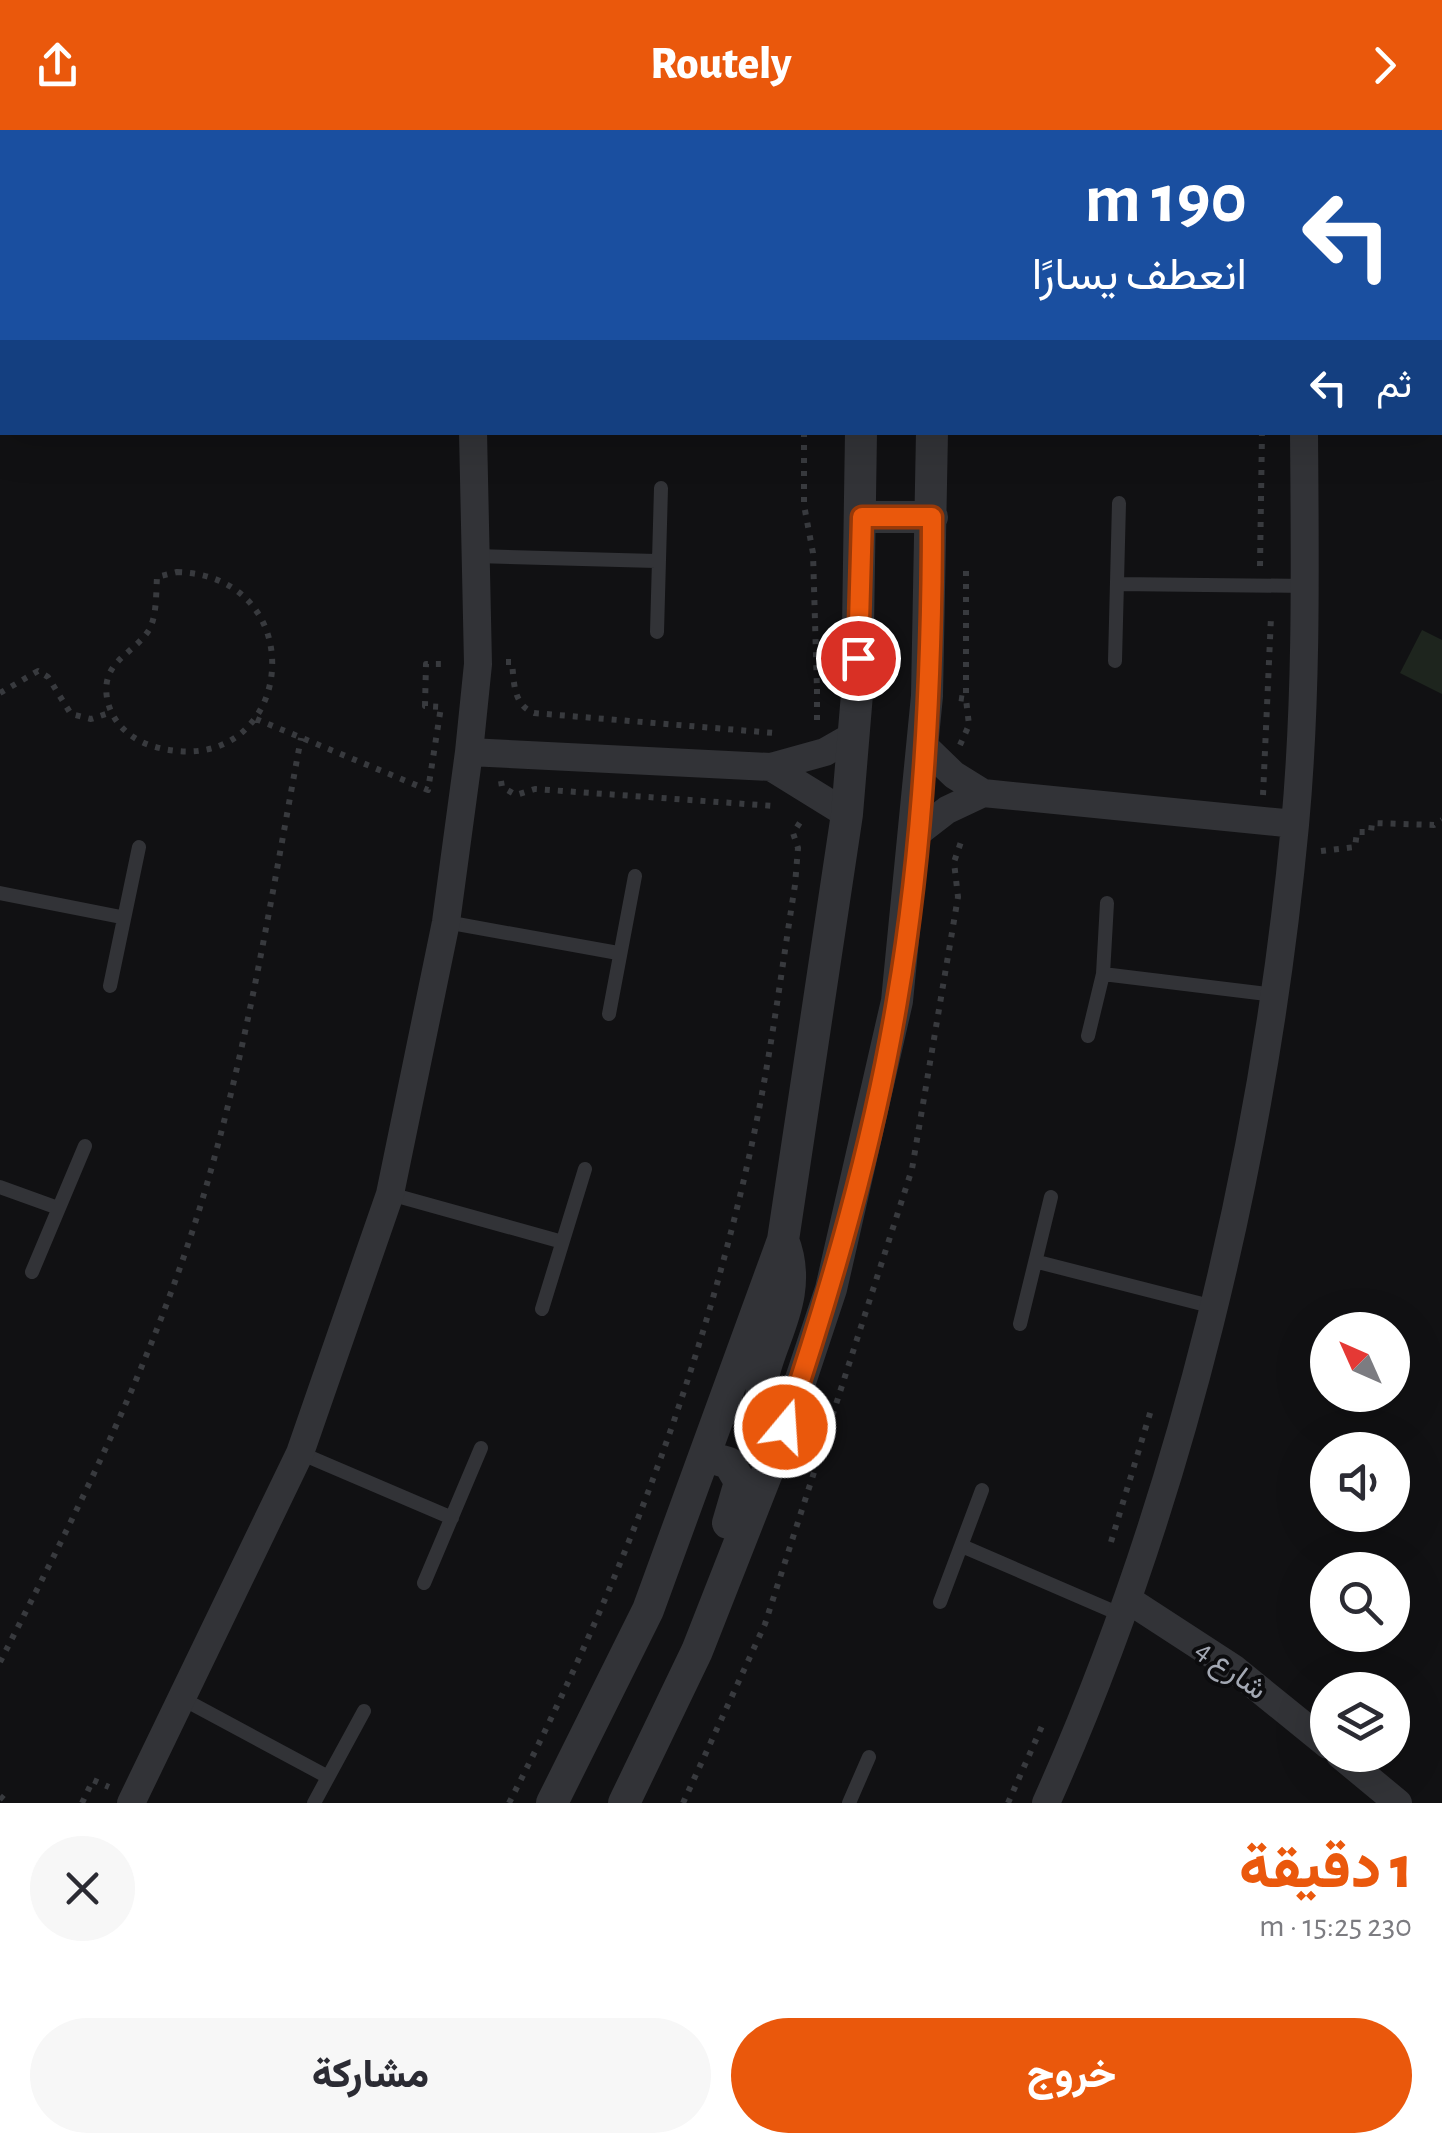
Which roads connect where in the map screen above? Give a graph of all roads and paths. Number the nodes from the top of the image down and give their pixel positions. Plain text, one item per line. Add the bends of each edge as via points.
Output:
1 (472, 435) edge
2 (804, 435) edge
3 (861, 435) edge
4 (932, 435) edge
5 (1262, 435) edge
6 (1304, 435) edge
7 (661, 488) dead end
8 (1119, 502) dead end
9 (862, 517) junction
10 (932, 517) junction
11 (476, 556) junction
12 (656, 561) junction
13 (1117, 584) junction
14 (1266, 585) junction
15 (1306, 586) junction
16 (657, 632) dead end
17 (1115, 661) dead end
18 (478, 664) junction
19 (817, 689) dead end
20 (0, 693) edge
21 (112, 712) junction
22 (256, 719) junction
23 (813, 725) dead end
24 (804, 730) dead end
25 (776, 734) dead end
26 (853, 736) junction
27 (301, 738) junction
28 (923, 745) junction
29 (469, 752) junction
30 (499, 754) junction
31 (771, 767) junction
32 (819, 794) junction
33 (983, 794) junction
34 (782, 807) dead end
35 (848, 814) junction
36 (790, 820) dead end
37 (1442, 820) edge
38 (1264, 821) junction
39 (793, 833) junction
40 (916, 834) junction
41 (1293, 838) junction
42 (138, 847) dead end
43 (635, 876) dead end
44 (0, 893) edge
45 (1107, 903) dead end
46 (122, 917) junction
47 (446, 922) junction
48 (618, 953) junction
49 (1103, 974) junction
50 (110, 986) dead end
51 (1274, 994) junction
52 (608, 1014) dead end
53 (1088, 1036) dead end
54 (85, 1146) dead end
55 (584, 1169) dead end
56 (0, 1187) edge
57 (390, 1194) junction
58 (1050, 1197) dead end
59 (58, 1208) junction
60 (783, 1240) junction
61 (559, 1241) junction
62 (1038, 1262) junction
63 (32, 1272) dead end
64 (1215, 1308) junction
65 (542, 1310) dead end
66 (1020, 1324) dead end
67 (1152, 1407) dead end
68 (785, 1427) junction
69 (481, 1448) dead end
70 (300, 1454) junction
71 (705, 1456) junction
72 (982, 1490) dead end
73 (452, 1518) junction
74 (962, 1546) junction
75 (1109, 1549) dead end
76 (424, 1583) dead end
77 (940, 1602) dead end
78 (1127, 1609) junction
79 (697, 1651) junction
80 (0, 1662) edge
81 (183, 1699) junction
82 (364, 1710) dead end
83 (1048, 1712) dead end
84 (1310, 1730) edge
85 (868, 1758) dead end
86 (1361, 1772) edge
87 (328, 1777) junction
88 (0, 1796) edge
89 (8, 1803) edge
90 (82, 1803) edge
91 (102, 1803) edge
92 (131, 1803) edge
93 (314, 1803) edge
94 (509, 1803) edge
95 (552, 1803) edge
96 (624, 1803) edge
97 (848, 1803) edge
98 (1008, 1803) edge
99 (1046, 1803) edge
100 (1398, 1803) edge

1 - 11 street
2 - 19 path
3 - 9 street
4 - 10 street
5 - 14 path
6 - 15 street
7 - 12 lane
8 - 13 lane
9 - 10 street
9 - 26 street
10 - 28 street
11 - 12 lane
11 - 18 street
12 - 16 lane
13 - 14 lane
13 - 17 lane
14 - 15 lane
14 - 38 path
15 - 41 street
18 - 25 path via 512,662 516,694 534,714
18 - 27 path via 426,664 425,706 441,707 428,790
18 - 29 street
20 - 21 path via 38,671 71,714 91,719
21 - 22 path via 130,737 186,752 225,743
21 - 22 path via 111,668 148,630 156,577 198,573 245,596 265,626 272,682
22 - 27 path
23 - 24 path
26 - 31 street via 825,752
26 - 35 street
27 - 80 path via 262,946 200,1206 117,1425
28 - 33 street
28 - 40 street
29 - 30 street
29 - 47 street
30 - 31 street
30 - 34 path via 502,787 516,795 535,789
31 - 32 street
32 - 35 street
32 - 39 path
33 - 38 street
33 - 40 street
35 - 60 street
36 - 39 path
37 - 41 path via 1372,823 1371,832 1357,832 1354,848
38 - 41 street
39 - 94 path via 796,886 752,1146 692,1366 600,1618
40 - 68 street via 897,1001 831,1289
41 - 51 street
42 - 46 lane
43 - 48 lane
44 - 46 lane
45 - 49 lane
46 - 50 lane
47 - 48 lane
47 - 57 street
48 - 52 lane
49 - 51 lane
49 - 53 lane
51 - 64 street
54 - 59 lane
55 - 61 lane
56 - 59 lane
57 - 61 lane
57 - 70 street
58 - 62 lane
59 - 63 lane
60 - 68 street via 792,1295 760,1391 765,1412
60 - 71 street
61 - 65 lane
62 - 64 lane
62 - 66 lane
64 - 78 street
67 - 75 path
68 - 79 street
69 - 73 lane
70 - 73 lane
70 - 81 street
71 - 79 street via 728,1463 740,1491 694,1612
71 - 95 street via 648,1610
72 - 74 lane
73 - 76 lane
74 - 77 lane
74 - 78 lane
78 - 84 street, شارع 4 via 1233,1668
78 - 99 street
79 - 96 street
81 - 87 lane
81 - 92 street
82 - 87 lane
83 - 98 path
85 - 97 lane
86 - 100 street
87 - 93 lane
88 - 89 path
90 - 91 path via 93,1780 109,1787

